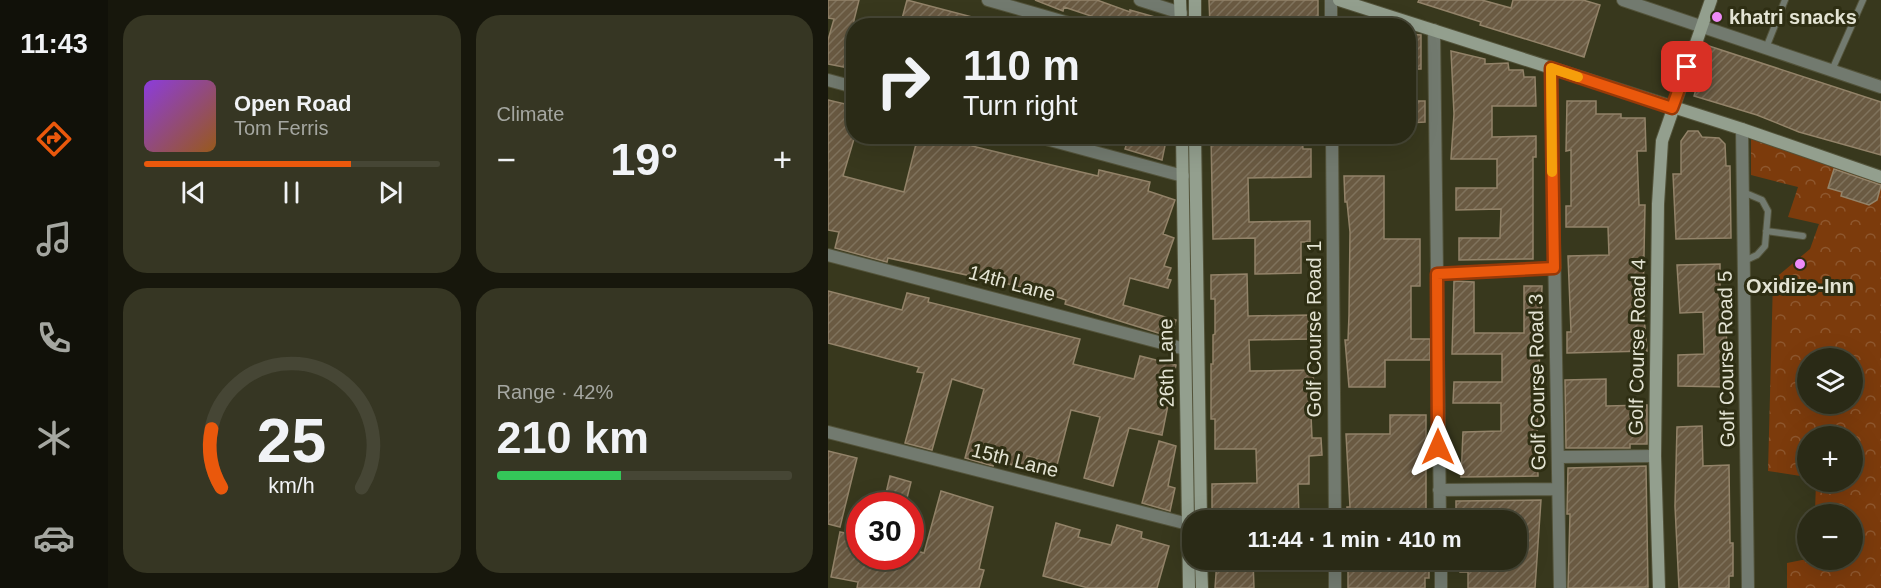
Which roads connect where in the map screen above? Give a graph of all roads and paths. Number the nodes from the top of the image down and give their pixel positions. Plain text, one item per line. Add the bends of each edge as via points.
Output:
1 (988, 0) edge
2 (1140, 0) edge
3 (1195, 0) edge
4 (1331, 0) edge
5 (1339, 0) edge
6 (1623, 0) edge
7 (1711, 0) edge
8 (1785, 0) edge
9 (1863, 0) edge
10 (1352, 2) edge
11 (1642, 3) edge
12 (1180, 13) edge
13 (1051, 18) edge
14 (1195, 18) edge
15 (1331, 18) edge
16 (1399, 18) edge
17 (1416, 24) edge
18 (1702, 27) junction
19 (1434, 30) junction
20 (1766, 48) junction
21 (1551, 68) junction
22 (1832, 71) junction
23 (828, 80) edge
24 (846, 85) edge
25 (1881, 87) edge
26 (1672, 108) junction
27 (1742, 129) junction
28 (1065, 144) edge
29 (1182, 144) edge
30 (1195, 144) edge
31 (1332, 144) edge
32 (1183, 176) junction
33 (1881, 177) edge
34 (1743, 192) junction
35 (1766, 231) junction
36 (1803, 236) dead end
37 (828, 255) edge
38 (1744, 261) junction
39 (1554, 268) junction
40 (1437, 274) junction
41 (1185, 349) junction
42 (828, 432) edge
43 (1656, 456) junction
44 (1558, 457) junction
45 (1558, 489) junction
46 (1439, 490) junction
47 (1190, 510) edge
48 (1201, 510) edge
49 (1335, 510) edge
50 (1440, 510) edge
51 (1182, 523) edge
52 (1189, 570) edge
53 (1201, 570) edge
54 (1335, 570) edge
55 (1441, 570) edge
56 (1189, 588) edge
57 (1202, 588) edge
58 (1335, 588) edge
59 (1442, 588) edge
60 (1560, 588) edge
61 (1659, 588) edge
62 (1748, 588) edge

1 - 13 street
2 - 12 street
3 - 14 street
4 - 15 street
5 - 10 street
6 - 11 street
7 - 18 street, Golf Course Road 4
8 - 20 lane
9 - 22 lane
10 - 16 street
11 - 18 street
17 - 19 street
18 - 20 street
18 - 26 street, Golf Course Road 4
19 - 21 street
19 - 40 street
20 - 22 street
21 - 26 street
21 - 39 street, Golf Course Road 3
22 - 25 street
23 - 24 street
26 - 27 street
26 - 43 street, Golf Course Road 4 via 1662,141 1658,204
27 - 33 street
27 - 34 street, Golf Course Road 5
28 - 32 street
29 - 32 street, 26th Lane
30 - 48 street
31 - 49 street, Golf Course Road 1
32 - 41 street, 26th Lane
34 - 35 lane via 1766,205
34 - 38 street, Golf Course Road 5
35 - 36 lane
35 - 38 lane via 1761,252
37 - 41 street, 14th Lane
38 - 62 street, Golf Course Road 5
39 - 40 street
39 - 44 street, Golf Course Road 3
40 - 46 street
41 - 47 street, 26th Lane
42 - 51 street, 15th Lane
43 - 44 street
43 - 61 street, Golf Course Road 4
44 - 45 street, Golf Course Road 3
45 - 46 street
45 - 60 street, Golf Course Road 3
46 - 50 street
52 - 56 street, 26th Lane
53 - 57 street
54 - 58 street
55 - 59 street

